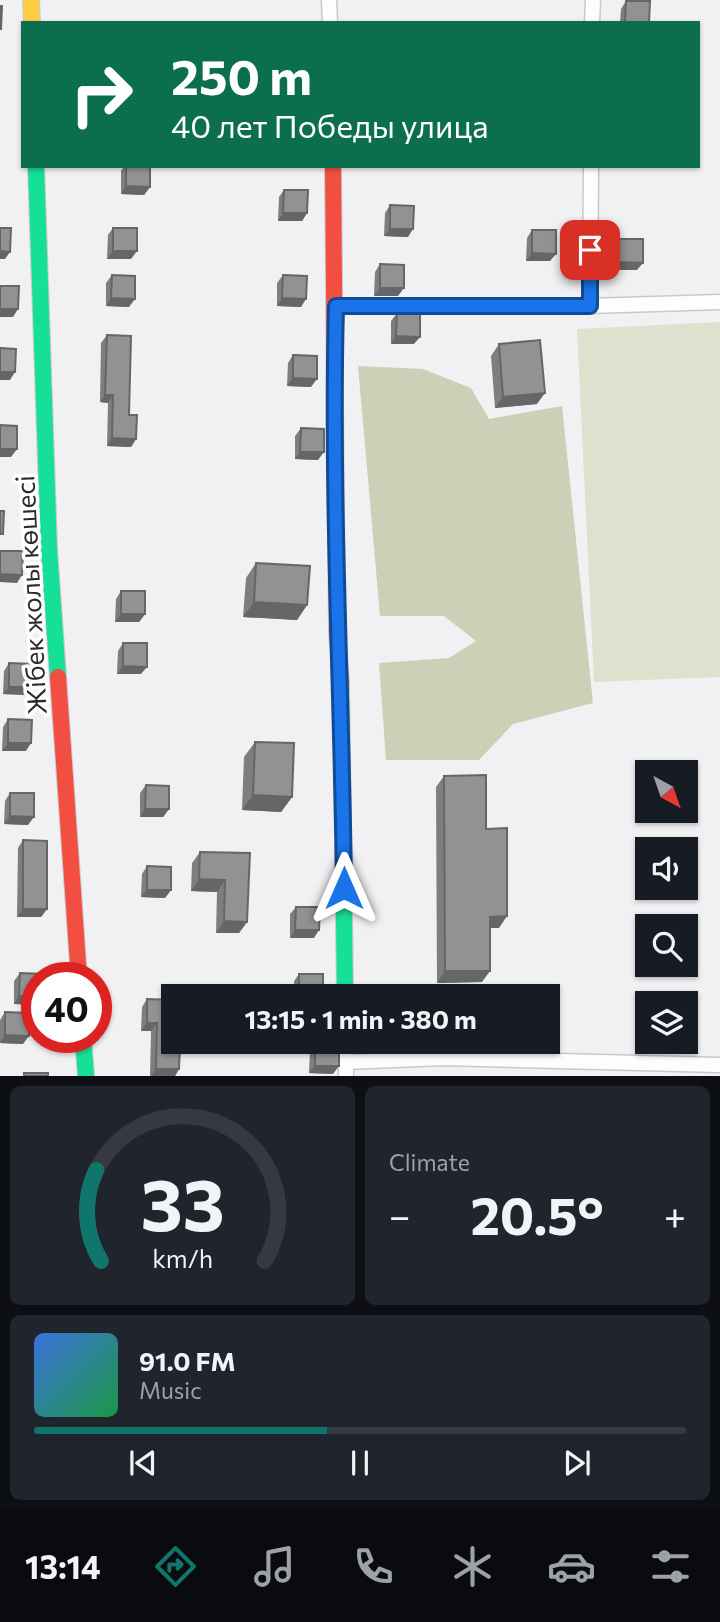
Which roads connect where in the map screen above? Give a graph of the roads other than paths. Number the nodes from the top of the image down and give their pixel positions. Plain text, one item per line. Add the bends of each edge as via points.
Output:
1 (31, 0) edge
2 (329, 0) edge
3 (593, 0) edge
4 (32, 21) edge
5 (330, 21) edge
6 (593, 21) edge
7 (36, 168) edge
8 (333, 168) edge
9 (591, 168) edge
10 (720, 302) edge
11 (336, 306) junction
12 (590, 306) junction
13 (78, 962) edge
14 (345, 984) edge
15 (84, 1053) edge
16 (720, 1065) edge
17 (346, 1069) edge
18 (578, 1069) edge
19 (86, 1076) edge

1 - 4 street
2 - 5 street
3 - 6 street
7 - 13 street, Жібек жолы көшесі via 50,549
8 - 11 street
9 - 12 street
10 - 12 street
11 - 12 street
11 - 14 street
15 - 19 street
16 - 18 street
17 - 18 street via 443,1058

